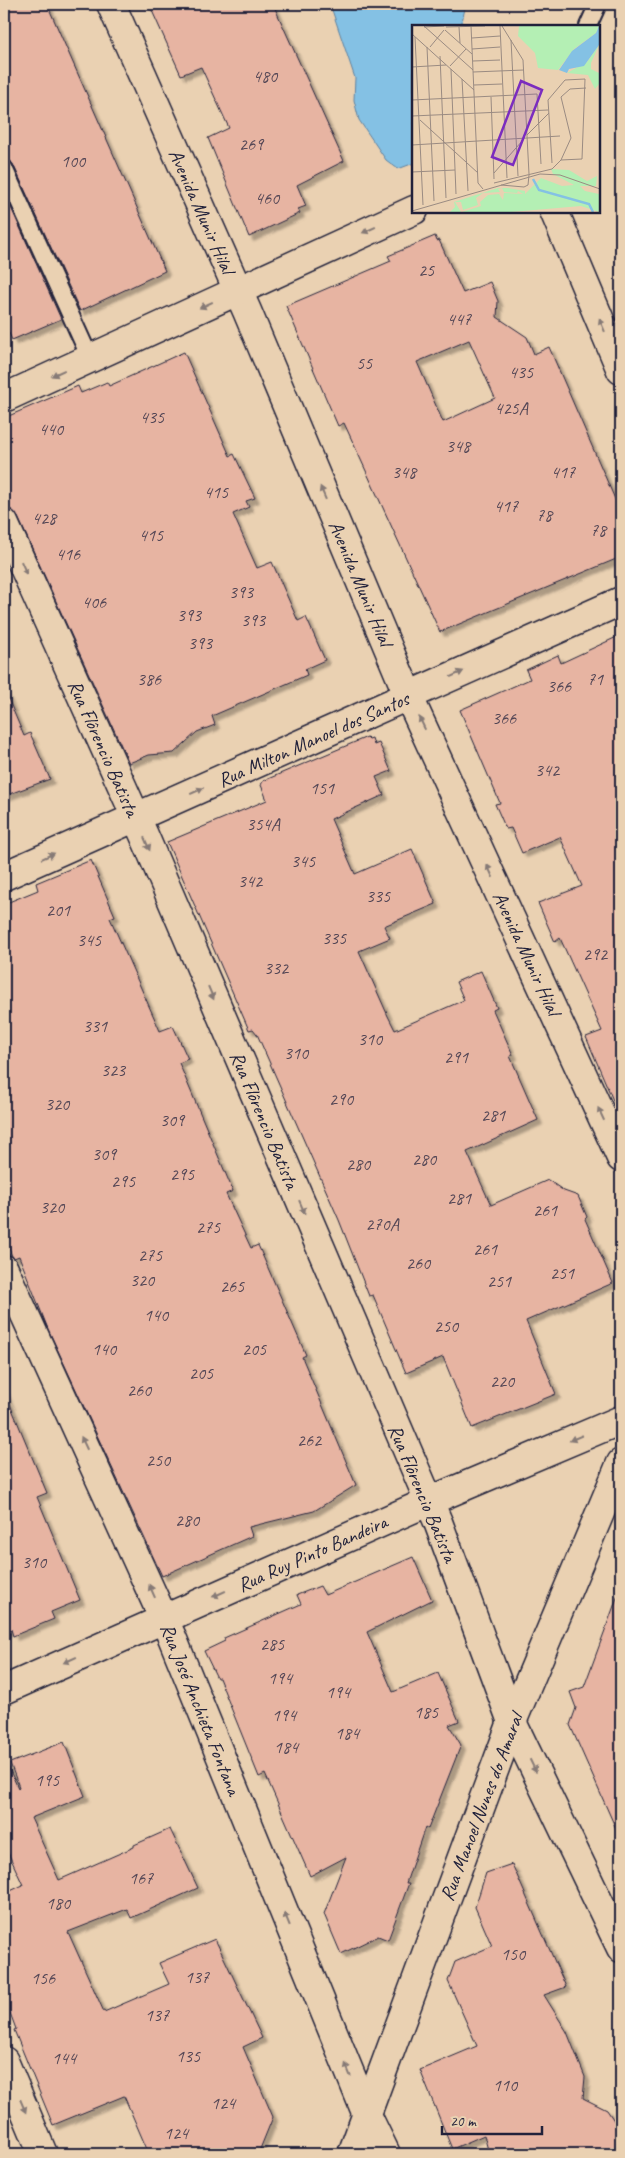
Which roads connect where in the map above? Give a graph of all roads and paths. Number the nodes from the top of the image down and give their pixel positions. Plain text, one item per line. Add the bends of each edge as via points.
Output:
1 (111, 4) edge
2 (598, 4) edge
3 (588, 25) edge
4 (4, 168) edge
5 (412, 211) edge
6 (554, 212) edge
7 (237, 290) junction
8 (90, 358) junction
9 (621, 370) edge
10 (4, 398) edge
11 (4, 523) edge
12 (621, 601) edge
13 (408, 695) junction
14 (135, 819) junction
15 (4, 876) edge
16 (621, 1158) edge
17 (4, 1269) edge
18 (621, 1420) edge
19 (621, 1463) edge
20 (428, 1502) junction
21 (164, 1619) junction
22 (4, 1690) edge
23 (512, 1722) junction
24 (621, 1948) edge
25 (4, 2061) edge
26 (367, 2115) junction
27 (44, 2154) edge
28 (352, 2154) edge
29 (386, 2154) edge

1 - 7 street, Avenida Munir Hilal
2 - 3 lane
4 - 8 lane
5 -> 7 street
9 -> 6 street
7 -> 8 street
13 -> 7 street, Avenida Munir Hilal
8 -> 10 street
11 -> 14 street, Rua Flôrencio Batista
13 -> 12 street, Rua Milton Manoel dos Santos
14 -> 13 street, Rua Milton Manoel dos Santos
16 -> 13 street, Avenida Munir Hilal
15 -> 14 street, Rua Milton Manoel dos Santos
14 -> 20 street, Rua Flôrencio Batista
21 -> 17 street, Rua José Anchieta Fontana
18 -> 20 street, Rua Ruy Pinto Bandeira
19 - 23 street, Rua Manoel Nunes do Amaral
20 -> 21 street, Rua Ruy Pinto Bandeira
20 - 23 street, Rua Flôrencio Batista
21 -> 22 street, Rua Ruy Pinto Bandeira
26 -> 21 street, Rua José Anchieta Fontana
23 -> 24 street, Rua Flôrencio Batista
23 - 26 street, Rua Manoel Nunes do Amaral
25 -> 27 street
26 - 28 street, Rua Manoel Nunes do Amaral
26 - 29 street, Rua José Anchieta Fontana

